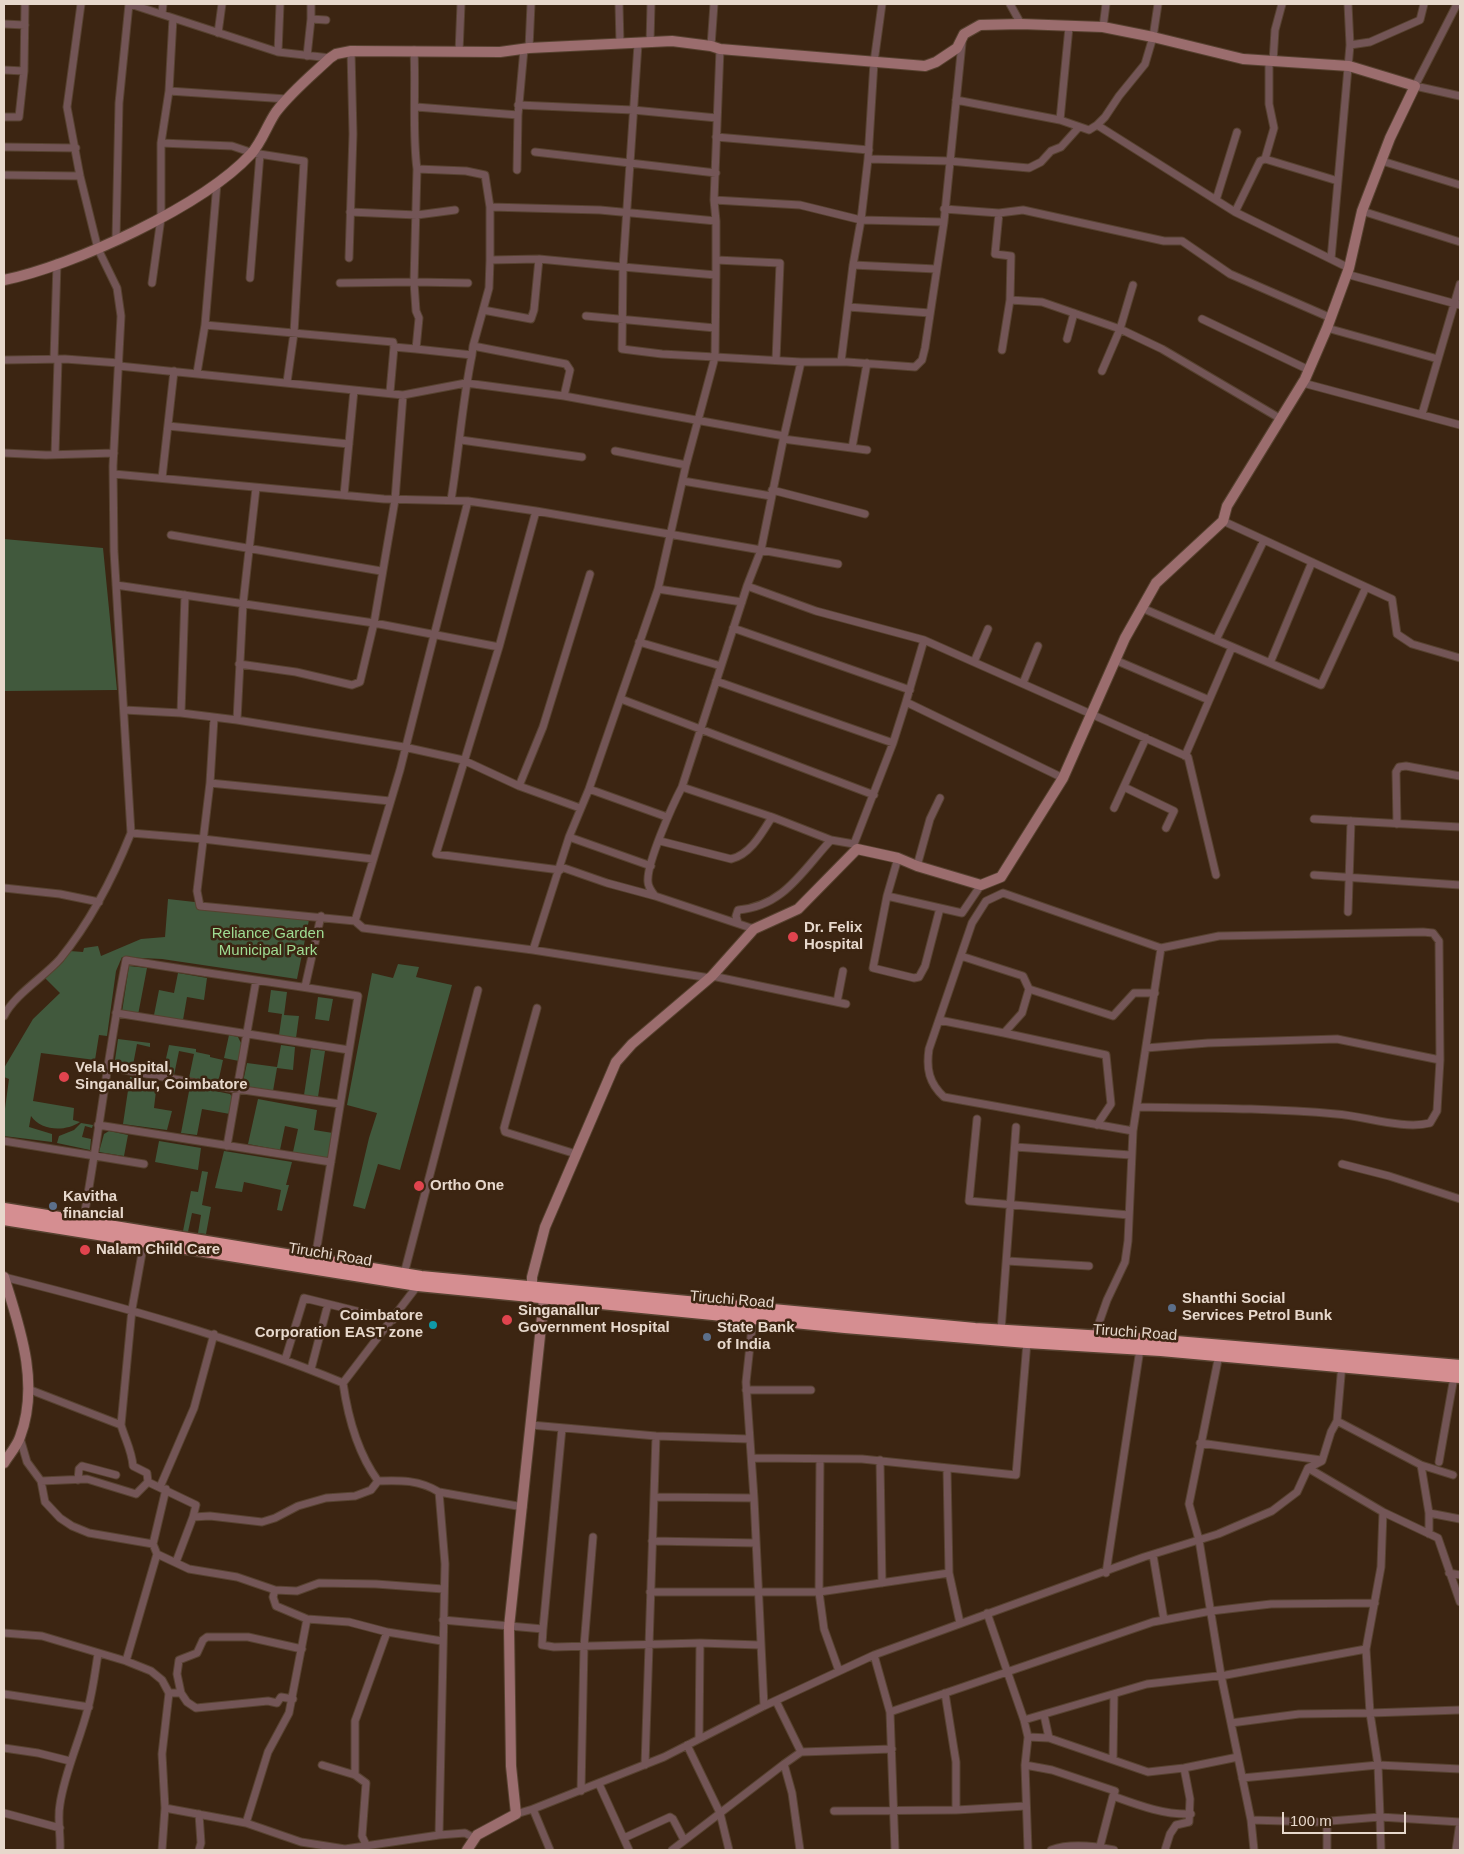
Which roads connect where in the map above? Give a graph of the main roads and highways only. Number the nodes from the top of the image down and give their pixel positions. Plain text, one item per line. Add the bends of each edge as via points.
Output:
1 (4, 1209) edge
2 (4, 1219) edge
3 (214, 1248) junction
4 (1342, 1362) junction
5 (1458, 1374) edge

1 - 3 highway, Tiruchi Road
2 - 3 highway, Tiruchi Road via 144,1242
3 - 4 highway, Tiruchi Road via 532,1288 1002,1331 1152,1340
3 - 4 highway, Tiruchi Road via 418,1285 544,1298 1027,1342
4 - 5 highway, Tiruchi Road

